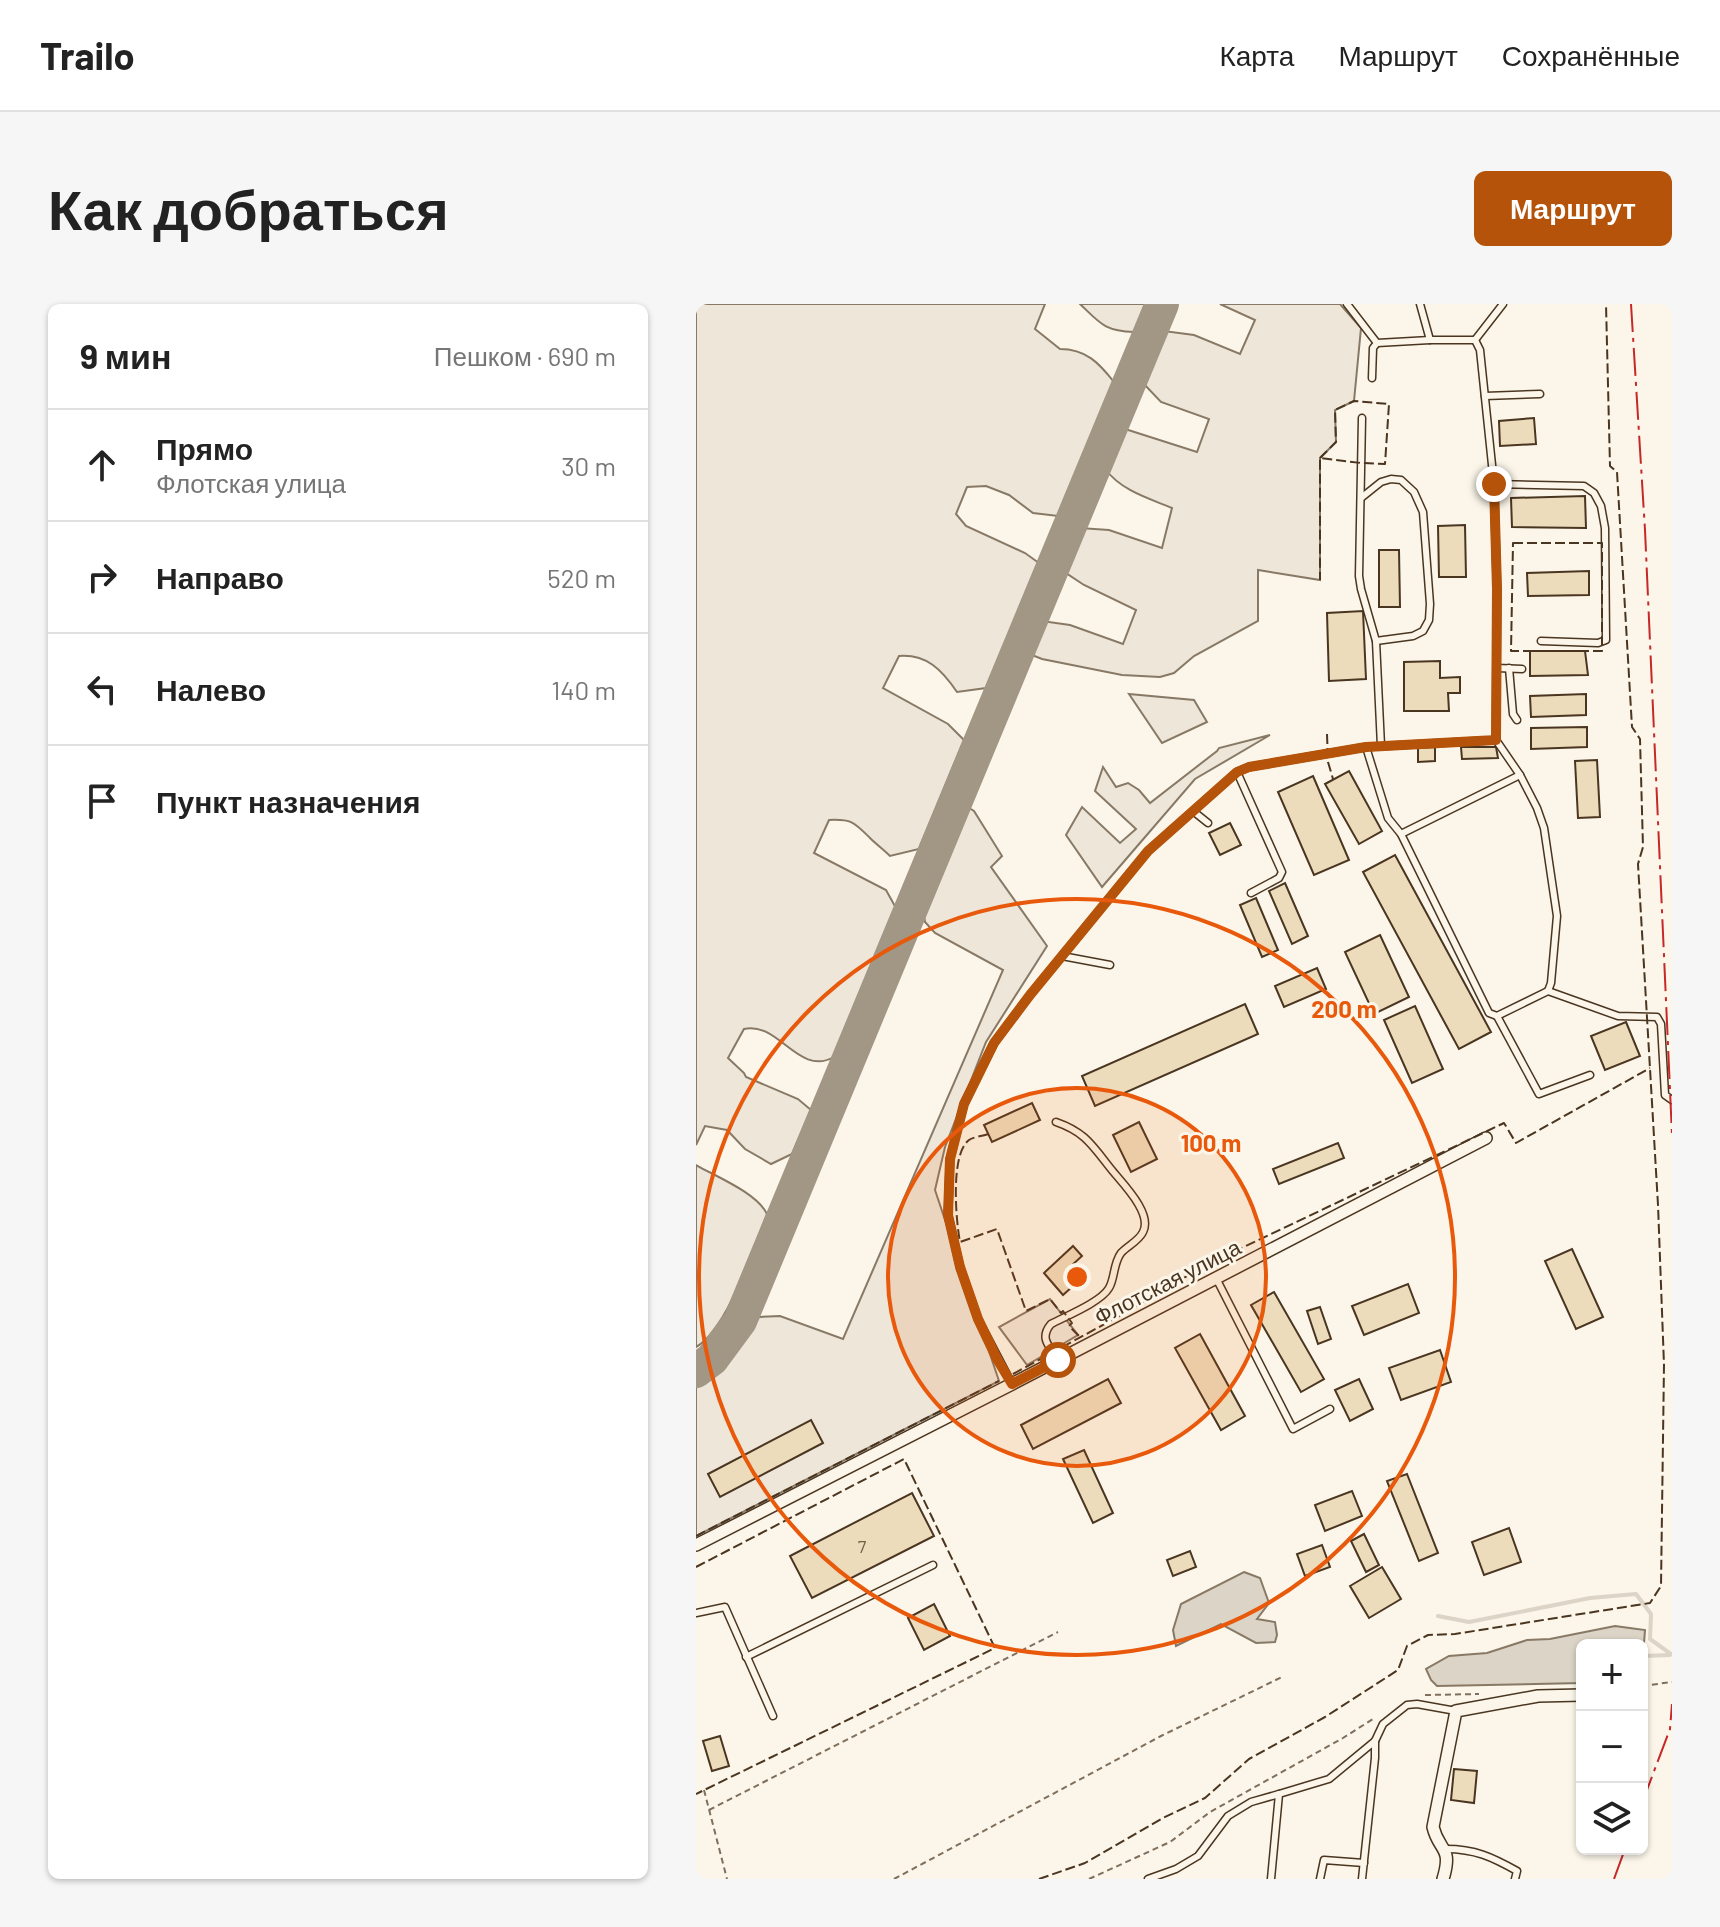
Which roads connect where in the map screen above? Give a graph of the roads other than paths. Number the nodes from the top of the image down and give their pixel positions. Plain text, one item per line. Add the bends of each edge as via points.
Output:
1 (1347, 304) edge
2 (1420, 304) edge
3 (1503, 304) edge
4 (1430, 340) junction
5 (1475, 340) junction
6 (1377, 343) junction
7 (1372, 378) dead end
8 (1540, 394) dead end
9 (1485, 396) junction
10 (1362, 418) dead end
11 (1494, 484) junction
12 (1360, 499) junction
13 (1376, 641) junction
14 (1541, 641) dead end
15 (1497, 668) junction
16 (1509, 668) junction
17 (1522, 669) dead end
18 (1517, 720) dead end
19 (1496, 740) junction
20 (1381, 746) junction
21 (1366, 747) junction
22 (1237, 772) junction
23 (1520, 775) junction
24 (1193, 811) junction
25 (1208, 823) dead end
26 (1401, 834) junction
27 (1251, 893) dead end
28 (1062, 956) junction
29 (1110, 965) dead end
30 (1548, 991) junction
31 (1497, 1016) junction
32 (1590, 1075) dead end
33 (1672, 1100) edge
34 (1056, 1122) dead end
35 (1486, 1138) dead end
36 (1216, 1278) junction
37 (1058, 1360) junction
38 (1012, 1384) junction
39 (1330, 1409) dead end
40 (696, 1545) edge
41 (933, 1565) dead end
42 (696, 1613) edge
43 (746, 1657) junction
44 (1576, 1695) edge
45 (1456, 1711) junction
46 (773, 1716) dead end
47 (1375, 1741) junction
48 (1279, 1794) junction
49 (1446, 1849) junction
50 (1364, 1863) junction
51 (1176, 1869) junction
52 (1148, 1879) edge
53 (1176, 1879) edge
54 (1271, 1879) edge
55 (1320, 1879) edge
56 (1362, 1879) edge
57 (1443, 1879) edge
58 (1515, 1879) edge

1 - 6 lane
2 - 4 lane
3 - 5 lane
4 - 5 lane
4 - 6 lane
5 - 9 lane
6 - 7 lane
8 - 9 lane
9 - 11 lane
10 - 12 lane
11 - 14 lane via 1584,486 1601,506 1606,640
11 - 15 lane
12 - 13 lane via 1359,576
12 - 13 lane via 1381,482 1401,480 1423,512 1429,620 1413,636
13 - 20 lane
15 - 16 lane
15 - 19 lane
16 - 17 lane
16 - 18 lane
19 - 20 lane
19 - 23 lane
20 - 21 lane
21 - 22 lane
21 - 26 lane via 1388,818
22 - 24 lane
22 - 27 lane via 1282,872
23 - 26 lane
23 - 30 lane via 1544,828 1557,916
24 - 25 lane
24 - 28 lane via 1148,851
26 - 31 lane via 1489,1013
28 - 29 lane
28 - 38 lane via 994,1043 964,1104 950,1159 948,1215 960,1267 978,1319
30 - 31 lane
30 - 33 lane via 1618,1016 1657,1017 1665,1095
31 - 32 lane via 1539,1094
34 - 37 lane via 1087,1139 1142,1209 1145,1224 1143,1233 1121,1253 1103,1296 1045,1331
35 - 36 street, Флотская улица
36 - 37 street, Флотская улица
36 - 39 lane via 1293,1429
37 - 38 street, Флотская улица
38 - 40 street, Флотская улица
41 - 43 lane
42 - 43 lane via 725,1607
43 - 46 lane
44 - 45 street via 1538,1696
45 - 47 lane via 1407,1705 1383,1724
45 - 49 street via 1433,1827
47 - 48 lane via 1329,1779
47 - 50 lane
48 - 51 lane via 1228,1816 1198,1856
48 - 54 lane
49 - 57 street
49 - 58 lane via 1493,1857 1517,1871
50 - 55 lane via 1324,1860
50 - 56 lane
51 - 52 lane
51 - 53 lane

